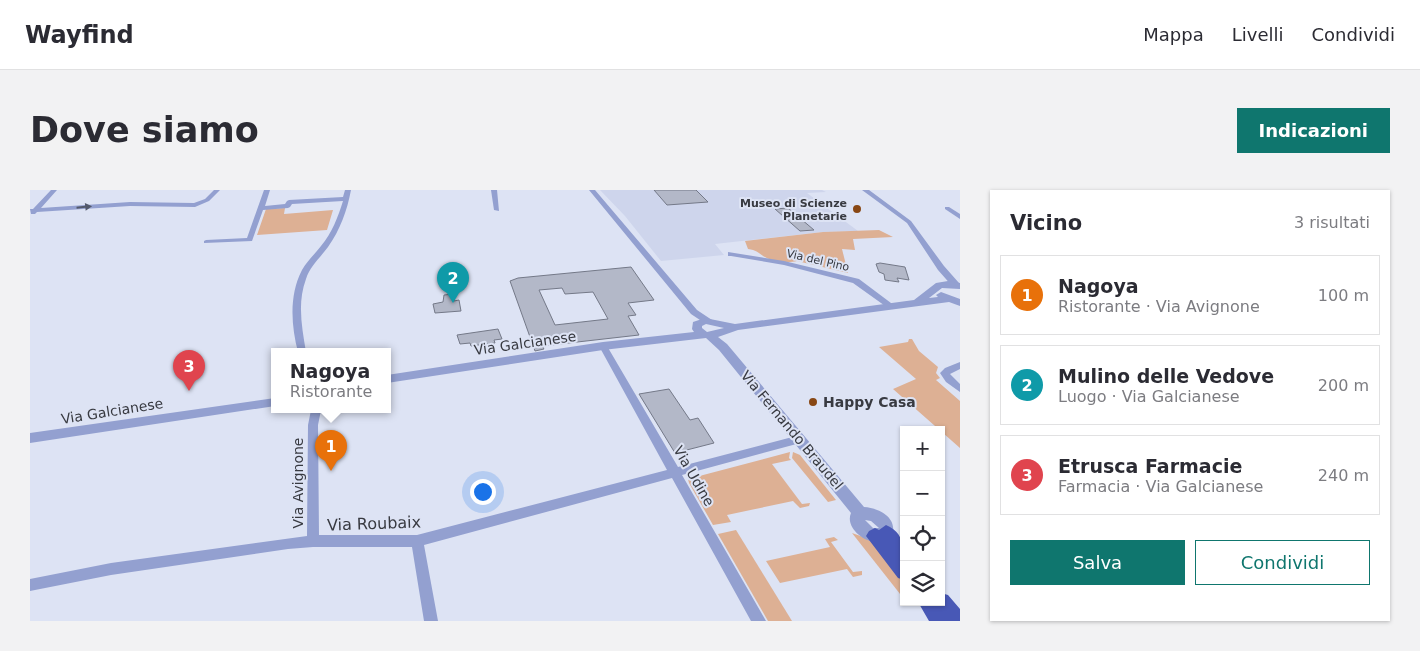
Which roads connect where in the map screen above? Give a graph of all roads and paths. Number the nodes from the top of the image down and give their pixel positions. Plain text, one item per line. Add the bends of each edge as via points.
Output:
1 (54, 190) edge
2 (217, 190) edge
3 (267, 190) edge
4 (348, 190) edge
5 (494, 190) edge
6 (592, 190) edge
7 (865, 190) edge
8 (346, 199) junction
9 (262, 208) junction
10 (947, 208) dead end
11 (497, 210) dead end
12 (32, 213) edge
13 (960, 217) edge
14 (206, 242) dead end
15 (731, 254) dead end
16 (941, 268) junction
17 (958, 286) edge
18 (938, 287) junction
19 (948, 299) junction
20 (917, 302) junction
21 (960, 303) edge
22 (891, 306) junction
23 (709, 329) junction
24 (603, 346) junction
25 (301, 348) edge
26 (960, 365) edge
27 (391, 378) edge
28 (960, 389) edge
29 (271, 401) edge
30 (309, 413) edge
31 (315, 413) edge
32 (313, 425) junction
33 (30, 438) edge
34 (800, 439) junction
35 (675, 471) junction
36 (880, 535) junction
37 (313, 541) junction
38 (416, 541) junction
39 (900, 552) edge
40 (900, 566) edge
41 (30, 585) edge
42 (930, 606) edge
43 (945, 606) edge
44 (431, 621) edge
45 (759, 621) edge
46 (940, 621) edge
47 (958, 621) edge

1 - 12 street
12 -> 2 street via 130,204 195,205 208,200
3 - 9 street
4 - 8 street
5 - 11 street
6 - 23 street
7 - 16 street via 910,222
8 - 9 street via 289,202 288,206
8 - 25 street via 340,222 305,270 298,293 296,318
9 - 14 street via 250,240
10 - 13 street
15 - 22 street, Via del Pino via 856,280
16 - 17 street
16 - 18 street
17 - 18 street
18 - 19 street, Via Galcianese
18 - 20 street, Via Galcianese
19 - 20 street, Via Galcianese
19 - 21 street, Via Galcianese
20 - 22 street, Via Galcianese
22 - 23 street, Via Galcianese
23 - 24 street, Via Galcianese
23 - 34 street, Via Fernando Braudel
24 - 27 street, Via Galcianese
24 - 35 street, Via Udine
26 - 28 street via 945,373
29 - 33 street, Via Galcianese
30 - 32 street, Via Avignone
31 - 32 street, Via Avignone
32 - 37 street, Via Avignone
34 - 35 street, Via Roubaix
34 - 36 street, Via Fernando Braudel via 860,513 880,519 886,526
35 - 38 street, Via Roubaix
35 - 45 street, Via Udine
36 - 39 highway
36 - 40 highway
37 - 38 street, Via Roubaix
37 - 41 street, Via Roubaix via 110,569
38 - 44 street
42 - 46 highway
43 - 47 highway

